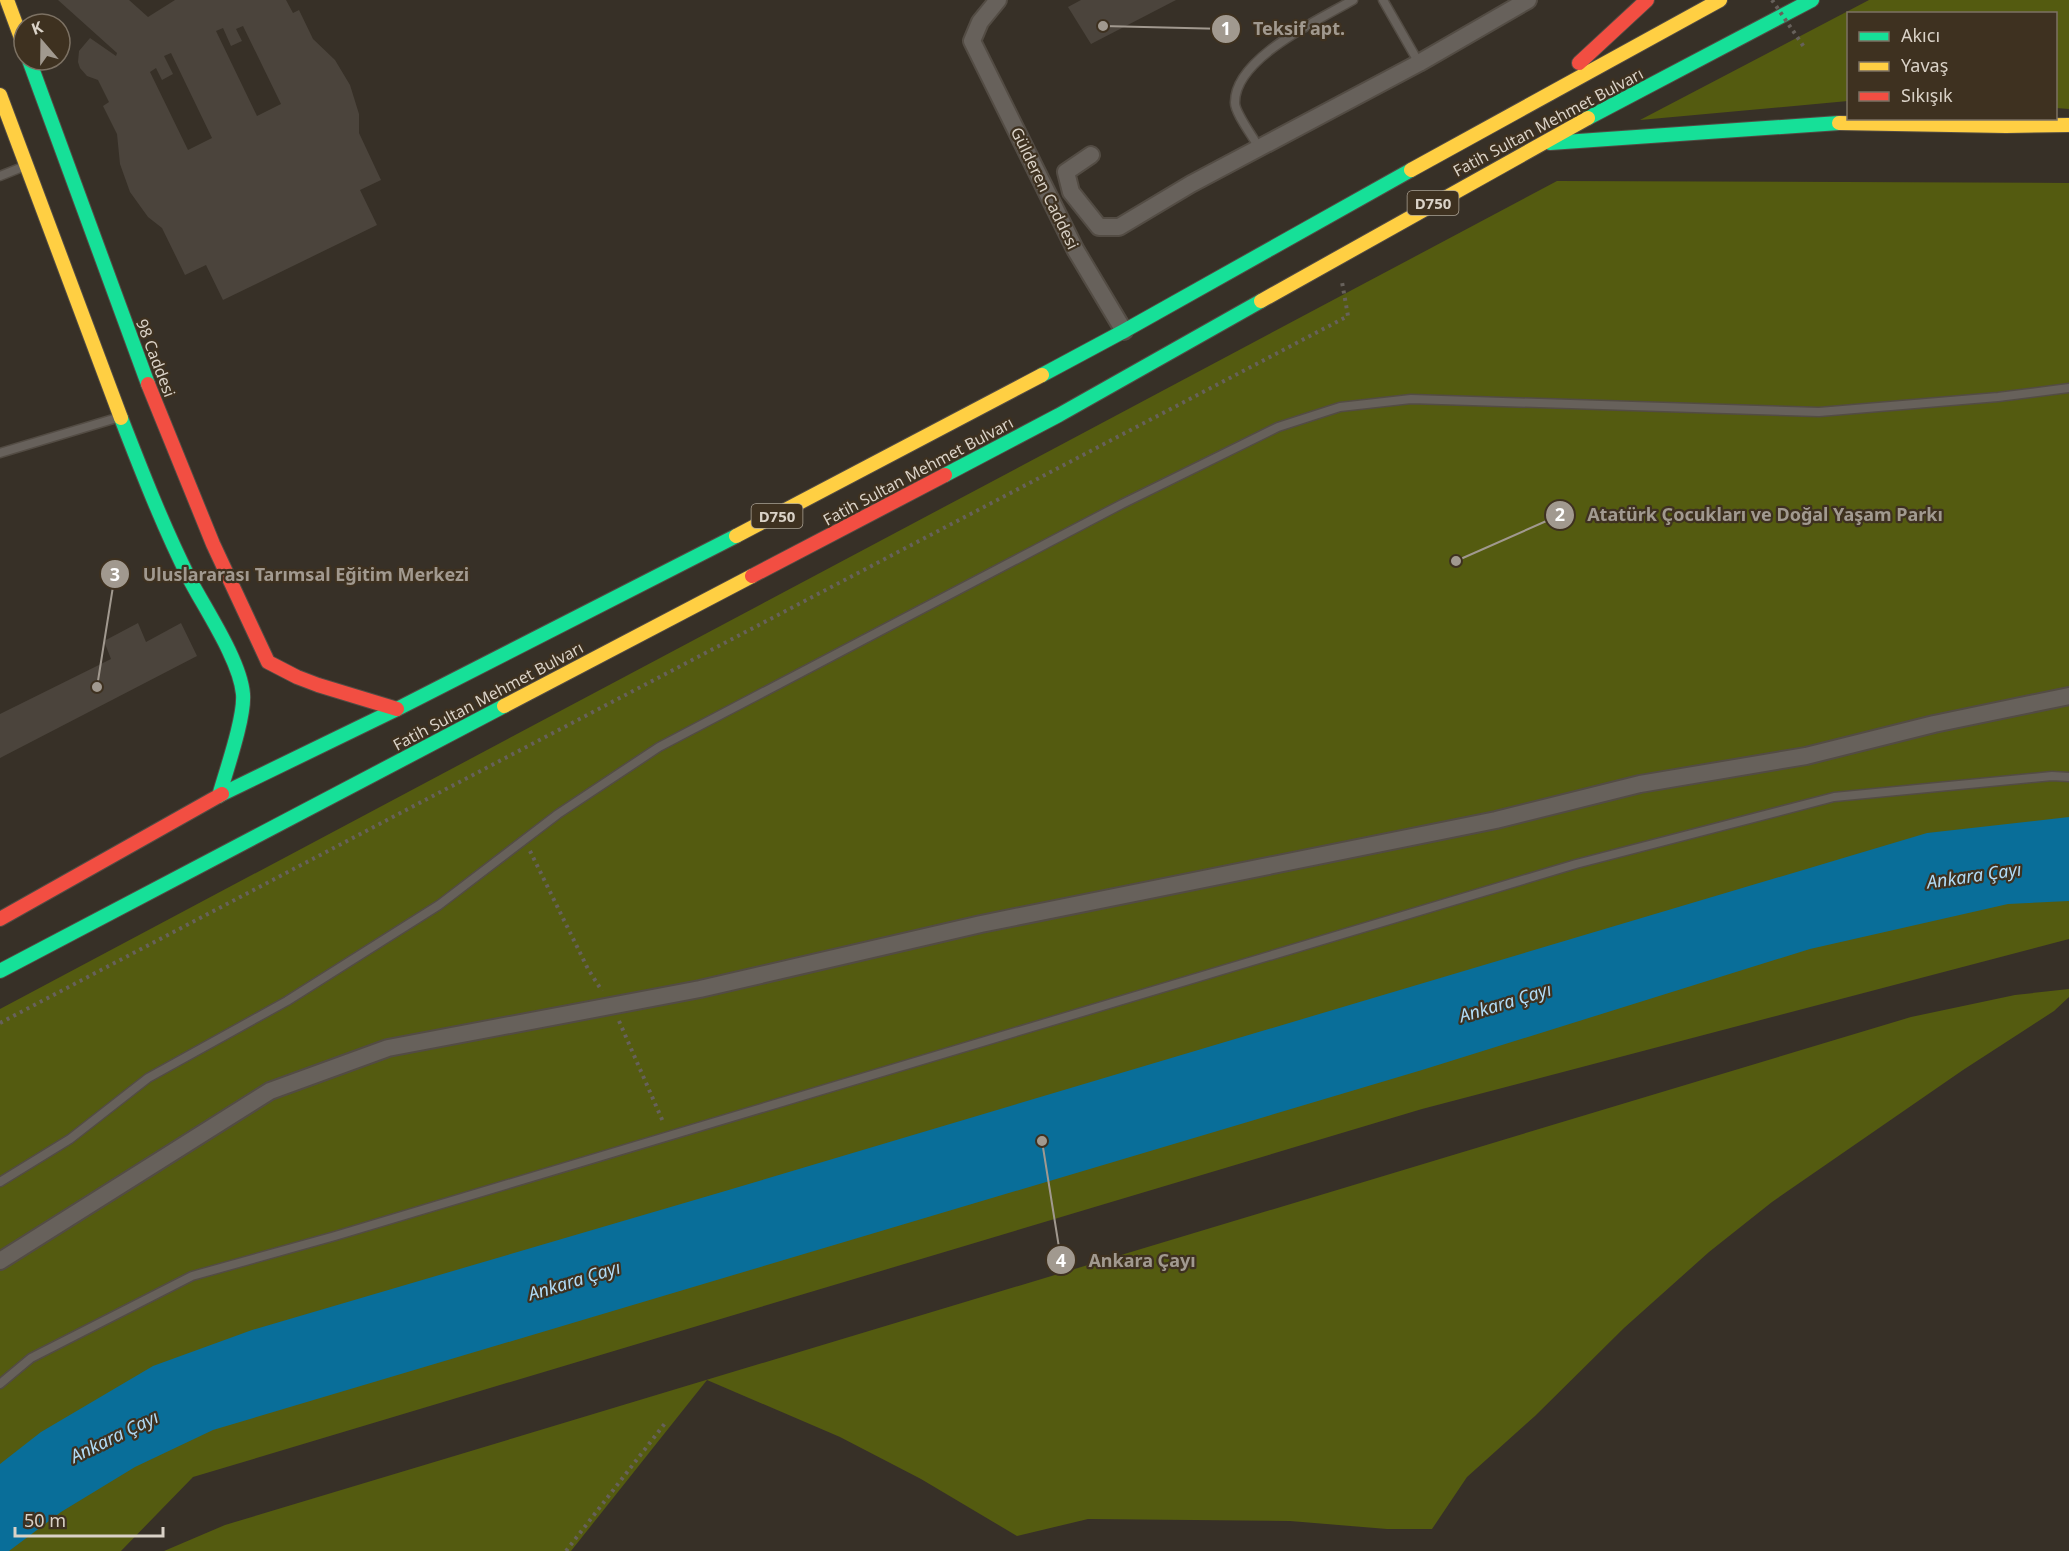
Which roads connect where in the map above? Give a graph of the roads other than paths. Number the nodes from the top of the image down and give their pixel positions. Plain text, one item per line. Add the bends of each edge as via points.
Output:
1 (998, 0) edge
2 (1353, 0) edge
3 (1383, 0) edge
4 (1528, 0) edge
5 (1647, 0) edge
6 (1720, 0) edge
7 (1812, 0) edge
8 (1419, 63) junction
9 (33, 72) edge
10 (0, 95) edge
11 (1544, 95) junction
12 (2069, 125) edge
13 (1538, 144) junction
14 (1259, 148) junction
15 (1090, 155) dead end
16 (26, 165) junction
17 (0, 176) edge
18 (1124, 331) junction
19 (2069, 388) edge
20 (121, 417) junction
21 (0, 453) edge
22 (254, 668) junction
23 (2069, 696) edge
24 (397, 709) junction
25 (2069, 777) edge
26 (219, 796) junction
27 (0, 919) edge
28 (0, 971) edge
29 (0, 1182) edge
30 (0, 1261) edge
31 (0, 1384) edge

1 - 18 street, Gülderen Caddesi via 980,22 972,41 1075,249
2 - 14 lane via 1275,45 1238,85 1235,105
3 - 8 lane
4 - 8 street
5 - 11 main road
6 - 11 main road, Fatih Sultan Mehmet Bulvarı / D750
7 - 13 main road, Fatih Sultan Mehmet Bulvarı / D750
8 - 14 street
9 - 22 main road, 98 Caddesi via 150,390 213,544
10 - 16 main road, 98 Caddesi
11 - 18 main road, Fatih Sultan Mehmet Bulvarı / D750
12 - 13 main road via 1848,122
13 - 28 main road, Fatih Sultan Mehmet Bulvarı / D750 via 1059,415
14 - 15 street via 1119,227 1099,227 1071,192 1066,172
16 - 17 lane
16 - 20 main road, 98 Caddesi
18 - 24 main road, Fatih Sultan Mehmet Bulvarı / D750 via 760,525
19 - 29 lane via 1819,412 1411,399 1340,407 1278,427 1132,499 659,747 558,814 439,905 288,1001 148,1078 70,1139
20 - 21 lane
20 - 22 main road, 98 Caddesi via 188,576
22 - 24 main road
22 - 26 main road, 98 Caddesi via 243,696
23 - 30 street via 1806,756 1640,784 1496,820 981,924 700,989 388,1048 270,1091
24 - 26 main road, Fatih Sultan Mehmet Bulvarı / D750
25 - 31 lane via 1834,797 1575,864 192,1276 31,1358
26 - 27 main road, Fatih Sultan Mehmet Bulvarı / D750

